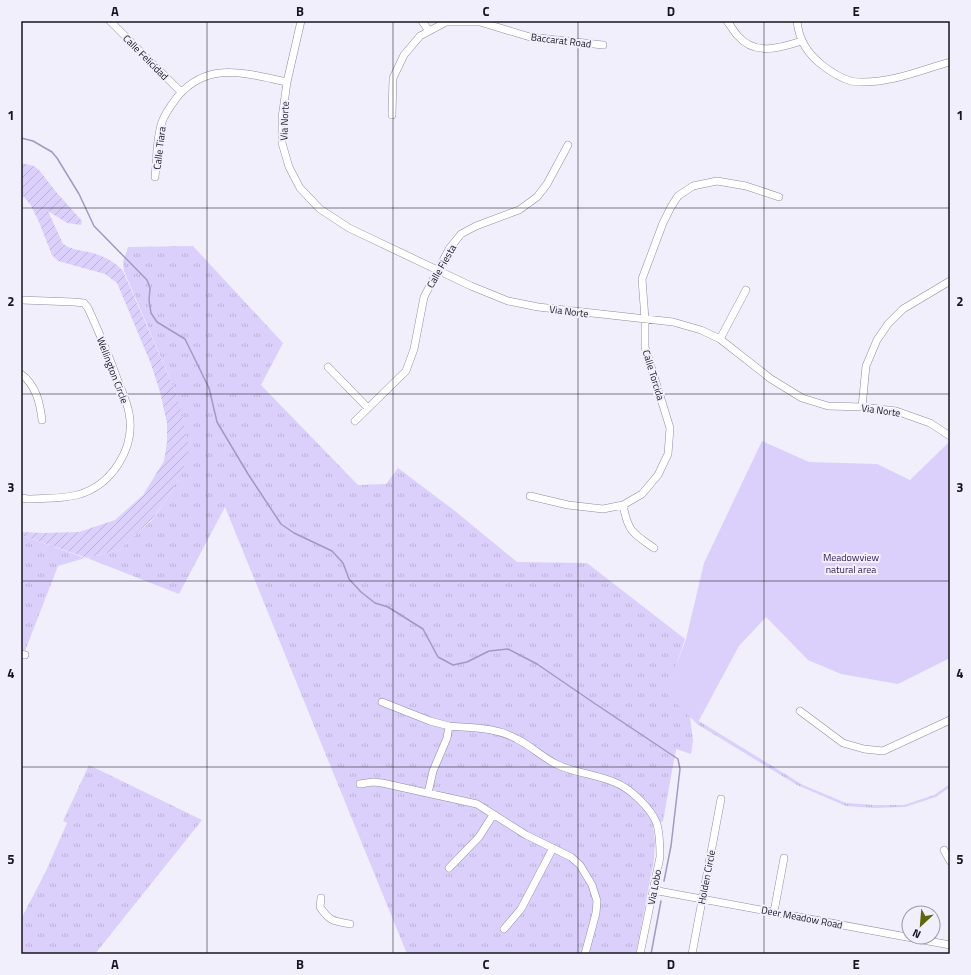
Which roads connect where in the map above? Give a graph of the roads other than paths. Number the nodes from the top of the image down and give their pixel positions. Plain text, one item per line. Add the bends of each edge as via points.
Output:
1 (110, 21) edge
2 (301, 21) edge
3 (422, 21) edge
4 (727, 21) edge
5 (797, 21) edge
6 (428, 31) junction
7 (802, 41) junction
8 (603, 45) dead end
9 (950, 62) edge
10 (287, 82) junction
11 (181, 92) junction
12 (392, 115) dead end
13 (568, 145) dead end
14 (155, 177) dead end
15 (779, 197) dead end
16 (438, 270) junction
17 (950, 282) edge
18 (746, 290) dead end
19 (21, 300) edge
20 (645, 319) junction
21 (720, 339) junction
22 (328, 368) dead end
23 (21, 374) edge
24 (862, 407) junction
25 (368, 408) junction
26 (42, 420) dead end
27 (355, 421) dead end
28 (950, 436) edge
29 (530, 496) dead end
30 (21, 498) edge
31 (623, 505) junction
32 (654, 548) dead end
33 (382, 702) dead end
34 (800, 711) dead end
35 (950, 720) edge
36 (449, 726) junction
37 (360, 784) dead end
38 (428, 793) junction
39 (721, 799) dead end
40 (493, 815) junction
41 (553, 848) junction
42 (944, 850) dead end
43 (784, 858) dead end
44 (950, 861) edge
45 (449, 868) dead end
46 (653, 890) junction
47 (321, 898) dead end
48 (702, 899) junction
49 (774, 912) junction
50 (350, 924) dead end
51 (504, 929) dead end
52 (950, 945) edge
53 (585, 954) edge
54 (640, 954) edge
55 (692, 954) edge

1 - 11 street, Calle Felicidad
2 - 10 street, Via Norte
3 - 6 street
4 - 7 street via 738,37 760,49 778,49
5 - 7 street
6 - 8 street, Baccarat Road via 446,22 480,22 530,37
6 - 12 street, Baccarat Road via 420,36 404,55 394,78
7 - 9 street via 812,57 835,75 852,82 876,82 903,77
10 - 11 street, Calle Tiara via 239,72 217,73 196,80
10 - 16 street, Via Norte via 282,118 282,143 289,167 300,188 320,209 349,228
11 - 14 street, Calle Tiara via 170,105 162,122
13 - 16 street, Calle Fiesta via 537,198 519,210 461,234 449,249
15 - 20 street, Calle Torcida via 746,186 717,181 693,186 678,196 663,223 642,279
16 - 20 street, Via Norte via 508,301 538,307
16 - 25 street, Calle Fiesta via 424,297 414,349 406,371
17 - 24 street via 903,309 888,324 877,340 866,366
18 - 21 street
19 - 30 street, Wellington Circle via 84,303 124,397 129,413 130,430 122,458 104,482 76,495
20 - 21 street, Via Norte via 680,324
20 - 31 street, Calle Torcida via 645,347 670,428 668,454 658,475 642,494
21 - 24 street, Via Norte via 771,379 802,398 828,406
22 - 25 street
23 - 26 street via 37,396
24 - 28 street, Via Norte via 896,411 930,423
25 - 27 street, Calle Fiesta
29 - 31 street, Calle Torcida via 568,505 603,509
31 - 32 street via 626,523 636,536
33 - 36 street
34 - 35 street via 843,743 884,751
36 - 38 street
36 - 46 street, Via Lobo via 505,733 519,739 556,764 614,782 637,796 655,820 659,833 660,857
37 - 38 street via 373,782
38 - 40 street via 477,804
39 - 48 street, Holden Circle
40 - 41 street
40 - 45 street via 479,837
41 - 51 street via 521,909
41 - 53 street via 580,865 592,885 596,914
42 - 44 street
43 - 49 street
46 - 48 street, Deer Meadow Road
46 - 54 street, Via Lobo
47 - 50 street via 320,907 326,917 337,923
48 - 49 street, Deer Meadow Road
48 - 55 street, Holden Circle
49 - 52 street, Deer Meadow Road

